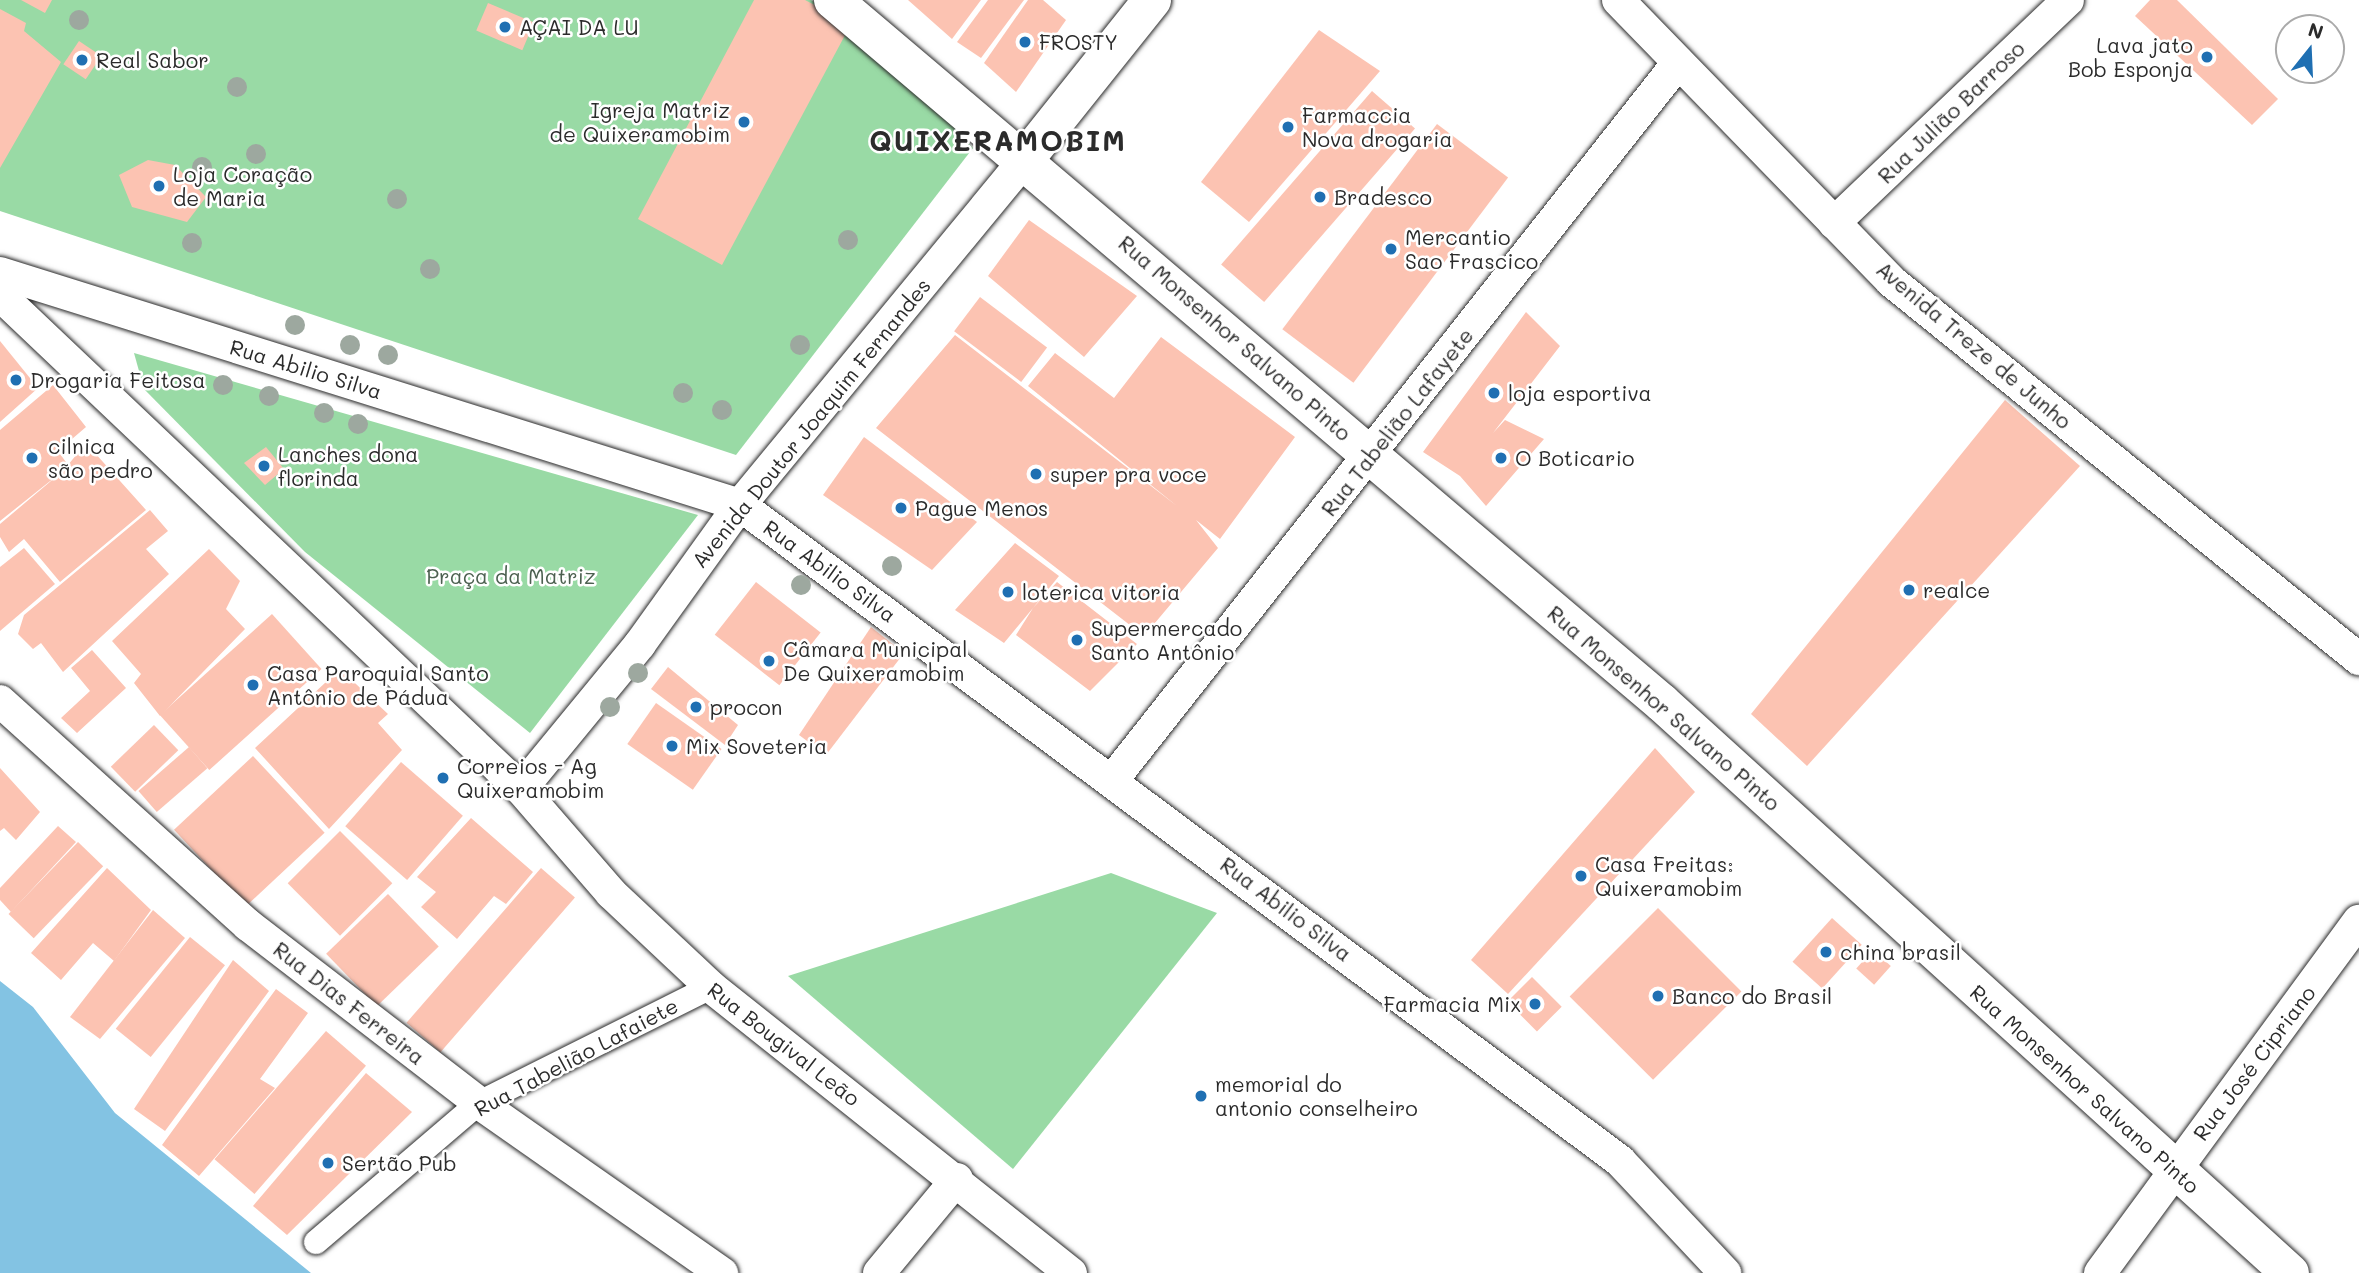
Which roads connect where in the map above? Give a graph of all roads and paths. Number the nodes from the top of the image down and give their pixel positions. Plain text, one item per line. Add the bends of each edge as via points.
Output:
1 (833, 0) edge
2 (1152, 0) edge
3 (1618, 0) edge
4 (2068, 0) edge
5 (1677, 64) junction
6 (1026, 158) junction
7 (1834, 223) junction
8 (0, 273) edge
9 (0, 295) edge
10 (1372, 455) junction
11 (740, 505) junction
12 (2359, 659) edge
13 (0, 701) edge
14 (1114, 778) junction
15 (521, 789) junction
16 (2359, 921) edge
17 (711, 987) junction
18 (479, 1104) junction
19 (2174, 1170) junction
20 (957, 1179) junction
21 (316, 1242) dead end
22 (722, 1273) edge
23 (879, 1273) edge
24 (1072, 1273) edge
25 (1725, 1273) edge
26 (2100, 1273) edge
27 (2290, 1273) edge

1 - 6 street, Rua Monsenhor Salvano Pinto
2 - 6 street
3 - 5 street, Avenida Treze de Junho
4 - 7 street, Rua Julião Barroso
5 - 7 street, Avenida Treze de Junho
5 - 10 street, Rua Tabelião Lafayete
6 - 10 street, Rua Monsenhor Salvano Pinto
6 - 11 street, Avenida Doutor Joaquim Fernandes
7 - 12 street, Avenida Treze de Junho via 1891,281
8 - 11 street, Rua Abilio Silva
9 - 15 street, Rua Bougival Leão
10 - 14 street, Rua Tabelião Lafayete
10 - 19 street, Rua Monsenhor Salvano Pinto via 1662,703
11 - 14 street, Rua Abilio Silva
11 - 15 street, Avenida Doutor Joaquim Fernandes via 640,644
13 - 18 street, Rua Dias Ferreira via 248,925
14 - 25 street, Rua Abilio Silva via 1620,1161
15 - 17 street, Rua Bougival Leão via 611,893
16 - 19 street, Rua José Cipriano
17 - 18 street, Rua Tabelião Lafaiete
17 - 20 street, Rua Bougival Leão
18 - 21 street, Rua Tabelião Lafaiete
18 - 22 street, Rua Dias Ferreira
19 - 26 street, Rua José Cipriano
19 - 27 street, Rua Monsenhor Salvano Pinto
20 - 23 street
20 - 24 street, Rua Bougival Leão

